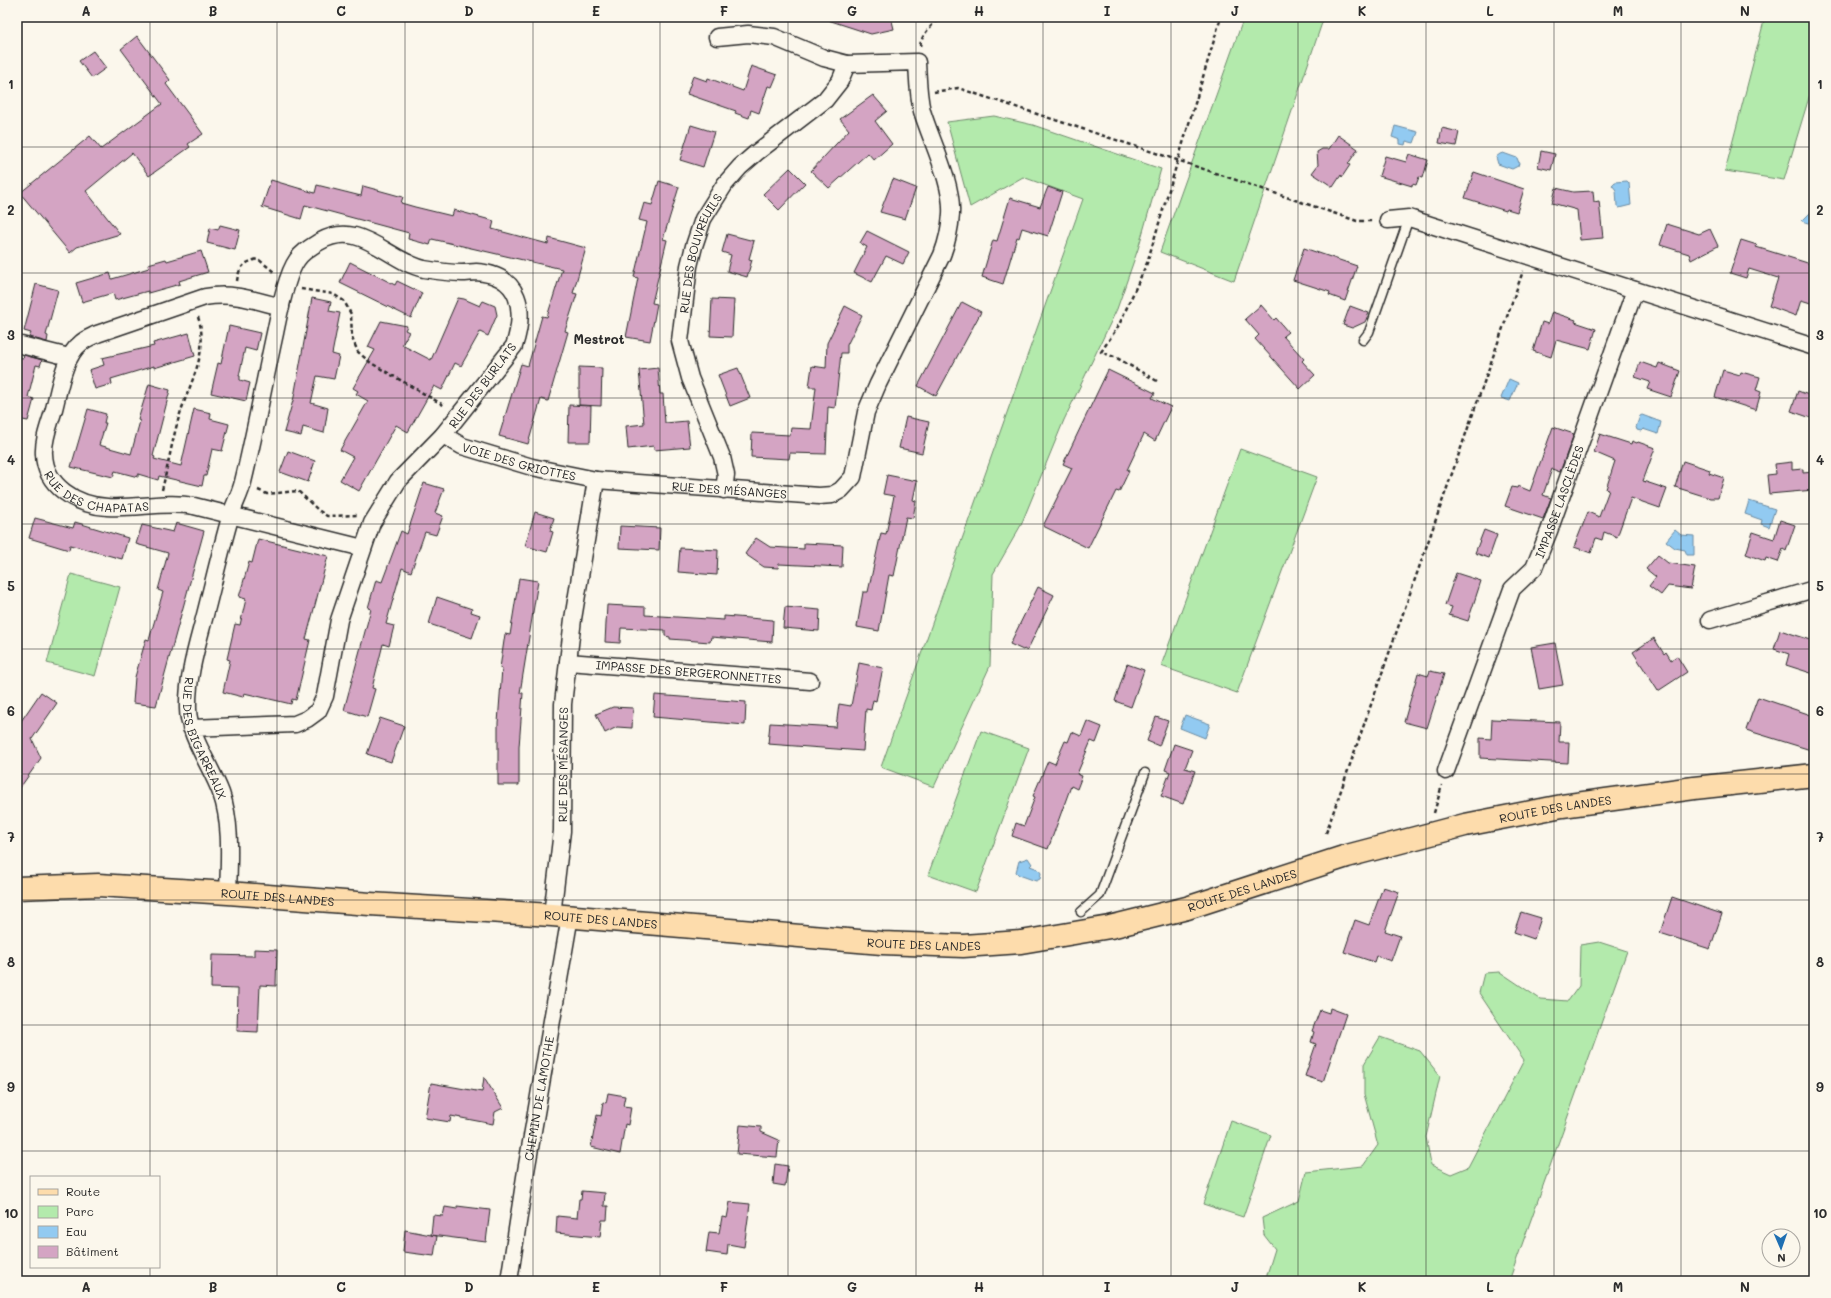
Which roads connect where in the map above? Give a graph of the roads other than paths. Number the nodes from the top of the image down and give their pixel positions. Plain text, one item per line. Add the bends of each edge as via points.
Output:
1 (717, 37) dead end
2 (847, 64) junction
3 (1409, 218) junction
4 (1388, 220) road end
5 (1635, 290) junction
6 (281, 307) junction
7 (1363, 340) dead end
8 (17, 344) edge
9 (1814, 348) edge
10 (69, 357) junction
11 (444, 435) junction
12 (596, 480) junction
13 (724, 490) junction
14 (230, 516) junction
15 (363, 548) junction
16 (1814, 589) edge
17 (1710, 620) dead end
18 (568, 662) junction
19 (810, 681) dead end
20 (191, 728) junction
21 (1446, 772) road end
22 (1146, 773) dead end
23 (1814, 775) edge
24 (17, 888) edge
25 (228, 893) junction
26 (1081, 912) dead end
27 (561, 915) junction
28 (509, 1281) edge

1 - 2 street via 748,34 774,37 824,58
2 - 13 street, RUE DES BOUVREUILS via 840,81 825,100 756,153 725,184 711,203 694,246 689,266 680,341 690,378 722,457 726,475
2 - 13 street, RUE DES MÉSANGES via 917,62 922,111 950,194 948,236 942,255 866,412 854,477 832,495
3 - 4 street
3 - 5 street
3 - 7 lane via 1369,332
5 - 9 street
5 - 21 street, IMPASSE LASCLÈDES via 1549,531 1534,568 1512,589
6 - 10 street, RUE DES CHAPATAS via 237,296 220,294 205,297 96,334 81,343
6 - 11 street, RUE DES BURLATS via 296,260 322,240 346,234 366,238 397,258 424,269 477,272 497,277 514,288 520,317 514,346
6 - 14 street, RUE DES BURLATS via 242,486
8 - 10 street
10 - 14 street, RUE DES CHAPATAS via 44,453 50,477 61,491 81,501 105,507 178,504
11 - 12 street, VOIE DES GRIOTTES via 462,446 532,467
11 - 15 street, RUE DES BURLATS via 398,481 372,523
12 - 13 street, RUE DES MÉSANGES
12 - 18 street, RUE DES MÉSANGES
14 - 15 street, RUE DES CHAPATAS
14 - 20 street, RUE DES BIGARREAUX via 190,674 188,712
15 - 20 street, RUE DES BURLATS via 340,620 325,696 318,711 295,724
16 - 17 street
18 - 19 street, IMPASSE DES BERGERONNETTES
18 - 27 street, RUE DES MÉSANGES via 564,704
20 - 25 street, RUE DES BIGARREAUX via 221,795 227,819
22 - 26 lane via 1100,895
23 - 27 main road, ROUTE DES LANDES via 1562,806 1465,825 1347,856 1187,908 1110,927 1021,942 963,946 882,943
24 - 25 main road, ROUTE DES LANDES via 98,885
25 - 27 main road, ROUTE DES LANDES
27 - 28 street, CHEMIN DE LAMOTHE

